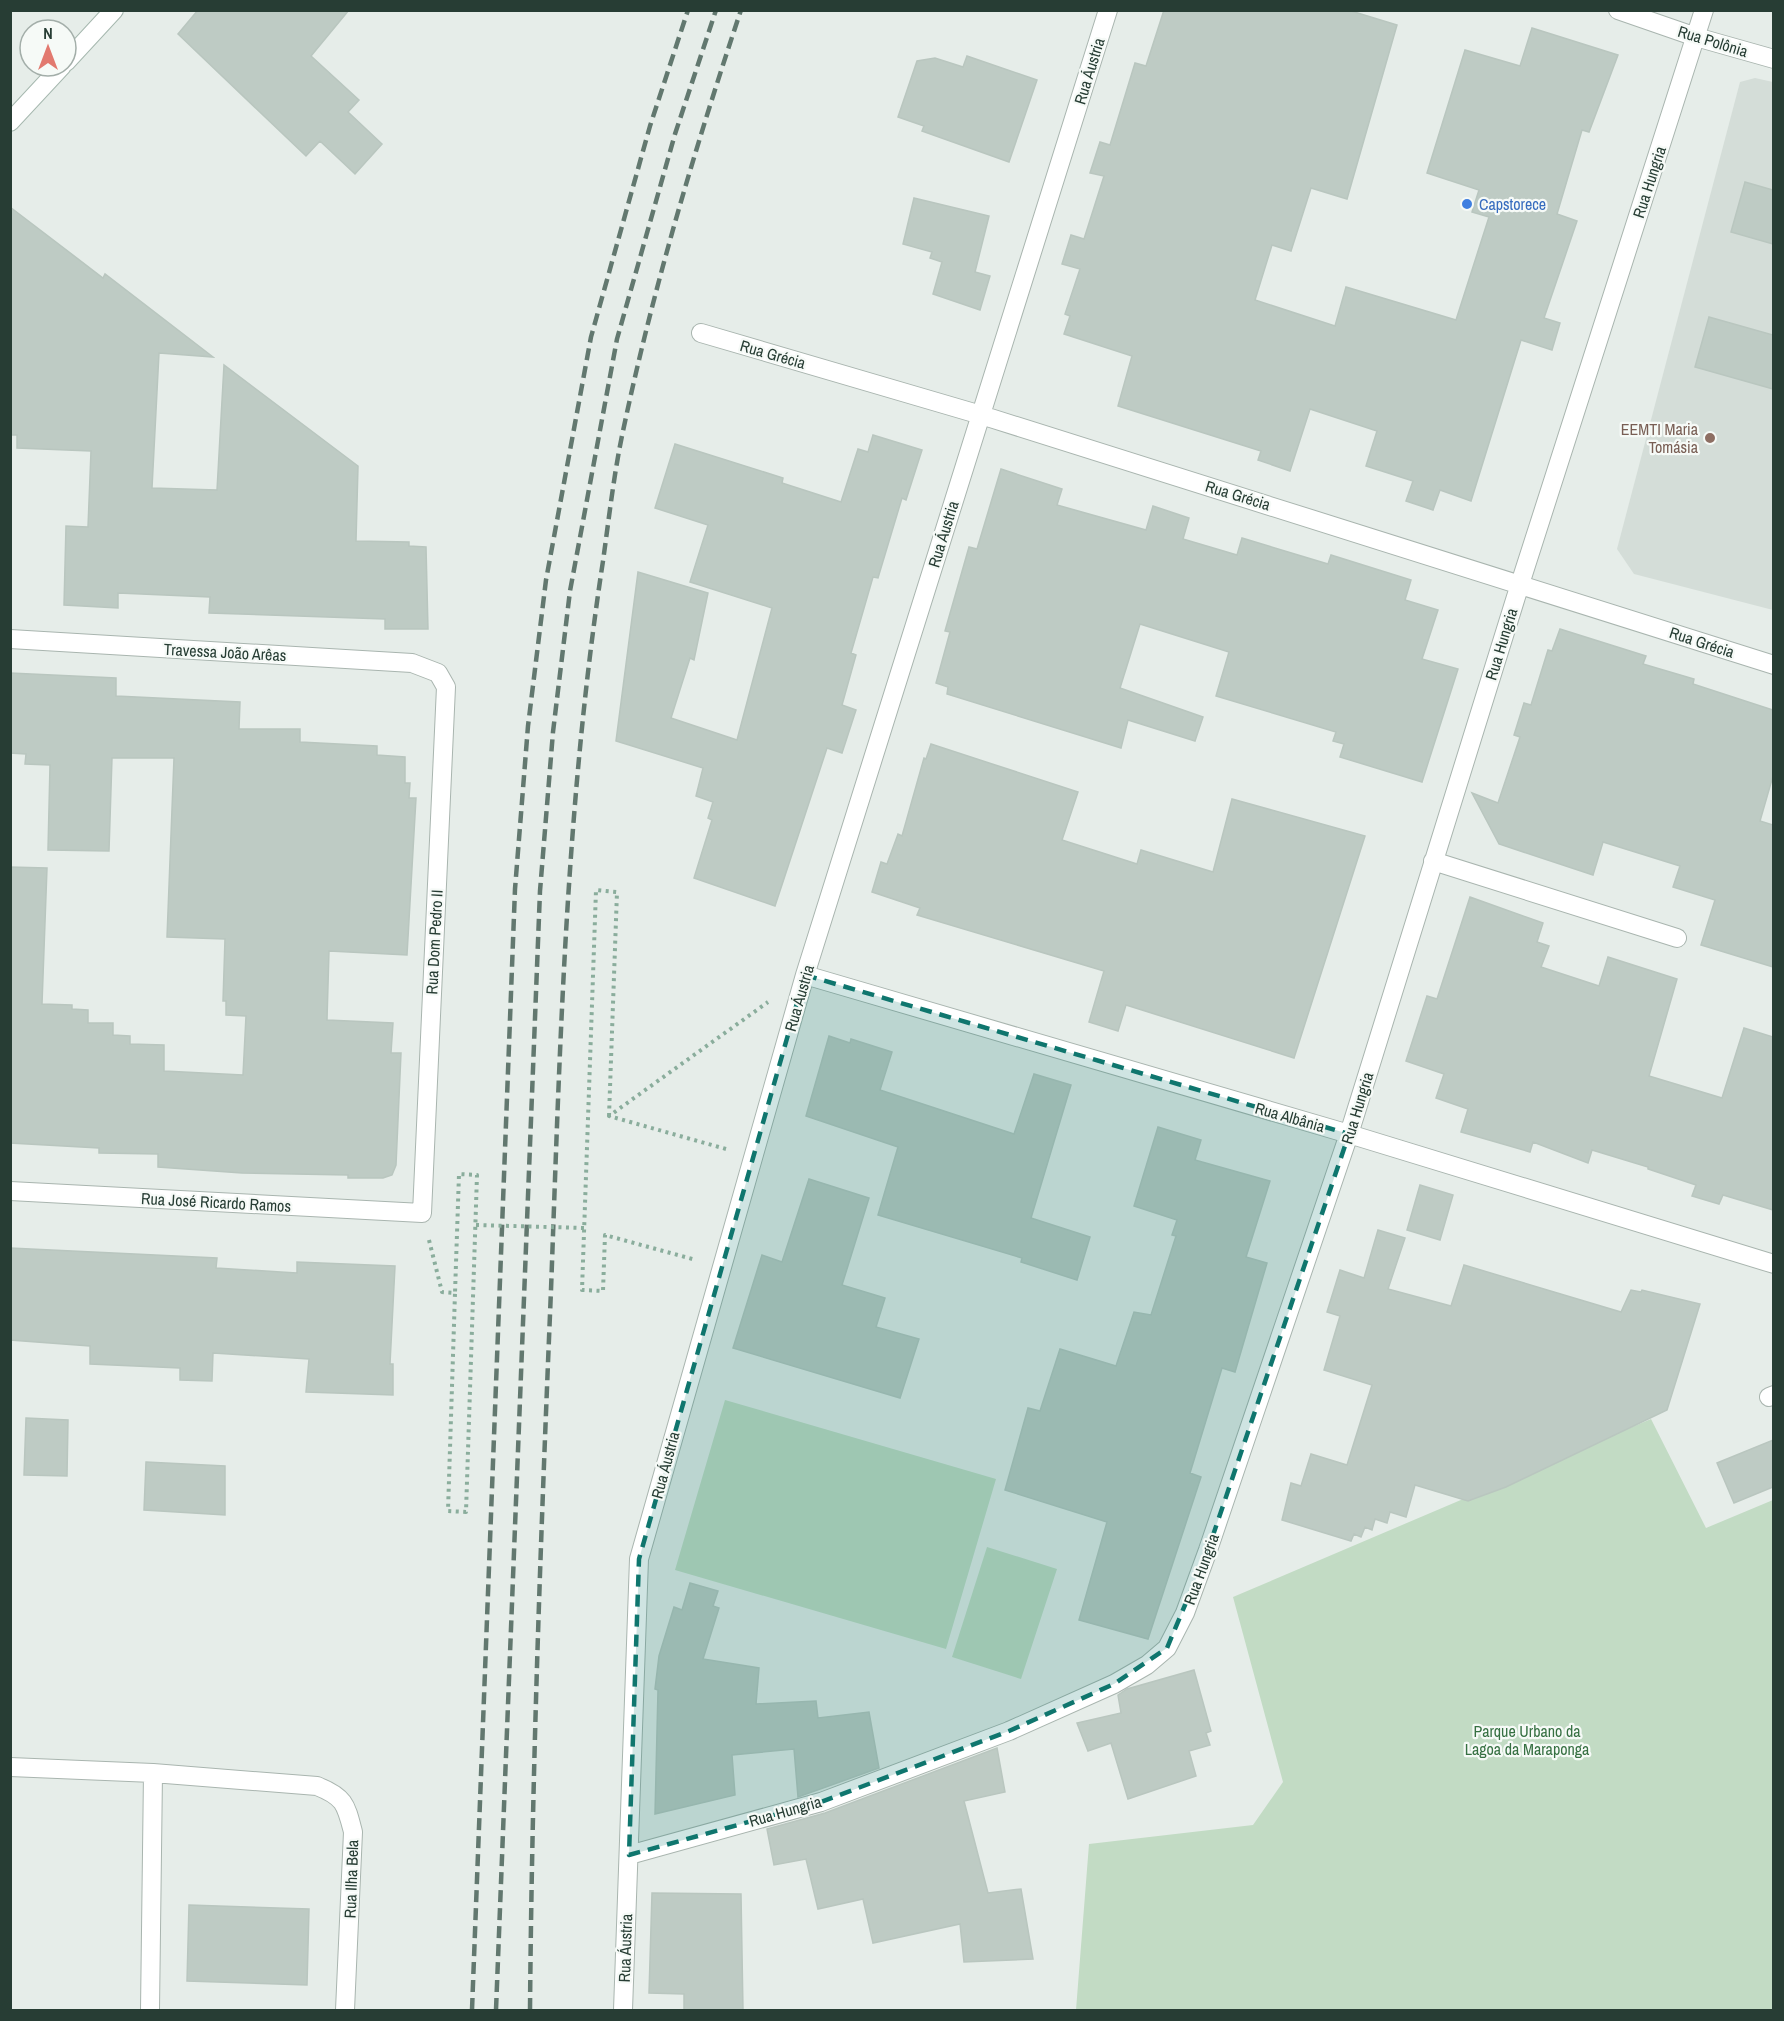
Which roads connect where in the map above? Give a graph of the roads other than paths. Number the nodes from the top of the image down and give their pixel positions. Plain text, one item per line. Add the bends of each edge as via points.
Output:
1 (114, 10) edge
2 (1108, 10) edge
3 (1618, 10) edge
4 (1704, 10) edge
5 (1696, 37) junction
6 (78, 49) edge
7 (1773, 59) edge
8 (51, 78) edge
9 (10, 122) edge
10 (701, 333) dead end
11 (981, 415) junction
12 (1520, 584) junction
13 (10, 639) edge
14 (1773, 665) edge
15 (438, 673) joint
16 (1433, 861) junction
17 (1677, 939) dead end
18 (805, 975) junction
19 (1349, 1134) junction
20 (10, 1191) edge
21 (422, 1214) joint
22 (1773, 1264) edge
23 (10, 1767) edge
24 (153, 1773) junction
25 (629, 1855) junction
26 (150, 2010) edge
27 (345, 2010) edge
28 (623, 2010) edge

1 - 6 street
2 - 11 street, Rua Áustria
3 - 5 street, Rua Polônia
4 - 5 street, Rua Hungria
5 - 7 street, Rua Polônia
5 - 12 street, Rua Hungria
8 - 9 street
10 - 11 street, Rua Grécia
11 - 12 street, Rua Grécia
11 - 18 street, Rua Áustria
12 - 14 street, Rua Grécia
12 - 16 street, Rua Hungria
13 - 15 street, Travessa João Arêas via 412,663
15 - 21 street, Rua Dom Pedro II via 446,687
16 - 17 street
16 - 19 street, Rua Hungria
18 - 19 street, Rua Albânia
18 - 25 street, Rua Áustria via 639,1559
19 - 22 street, Rua Albânia
19 - 25 street, Rua Hungria via 1208,1551 1167,1648 1114,1684 1008,1731 821,1802
20 - 21 street, Rua José Ricardo Ramos
23 - 24 street, Rua Ilha Bela
24 - 26 street
24 - 27 street, Rua Ilha Bela via 317,1786 335,1793 345,1804 353,1832
25 - 28 street, Rua Áustria

